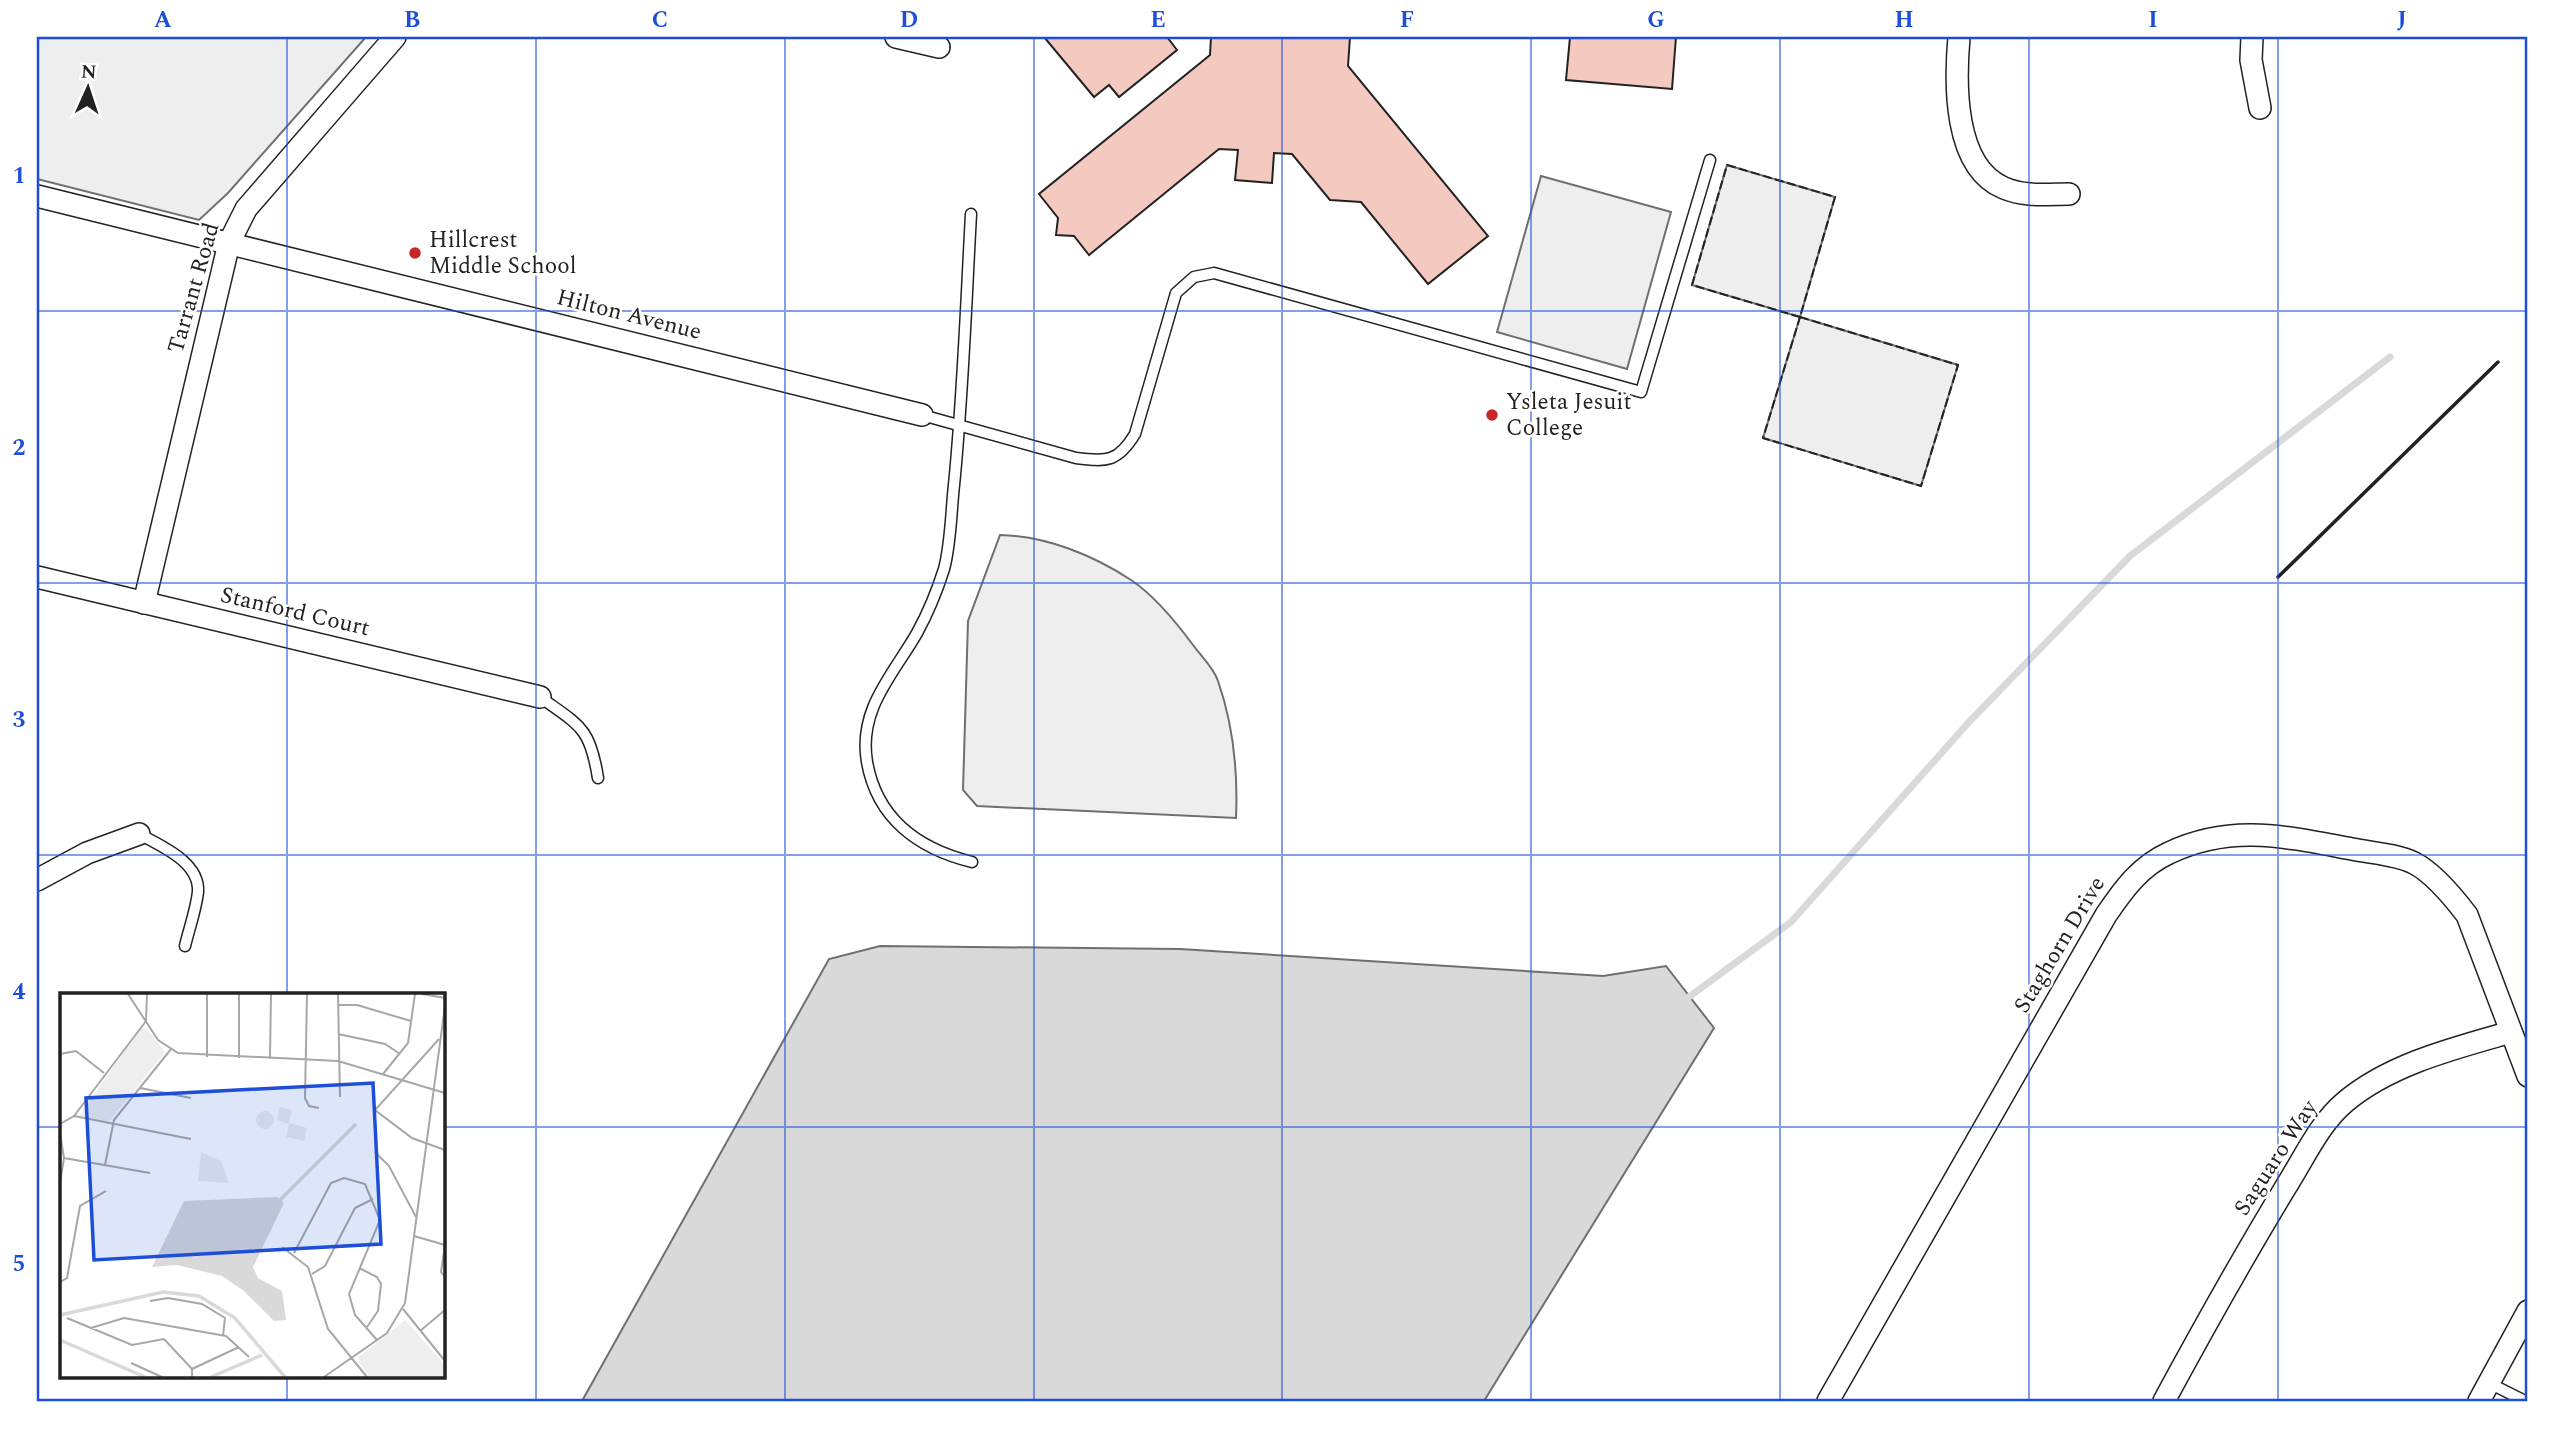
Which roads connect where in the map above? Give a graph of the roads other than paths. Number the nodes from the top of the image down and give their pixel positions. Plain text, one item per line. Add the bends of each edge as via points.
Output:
1 (395, 37) edge
2 (896, 37) edge
3 (1959, 37) edge
4 (2252, 37) edge
5 (939, 47) dead end
6 (2260, 108) dead end
7 (1710, 160) dead end
8 (2069, 194) dead end
9 (37, 196) edge
10 (971, 215) dead end
11 (229, 243) junction
12 (922, 415) joint
13 (960, 426) junction
14 (37, 577) edge
15 (144, 603) junction
16 (540, 697) joint
17 (598, 778) dead end
18 (139, 834) joint
19 (972, 862) dead end
20 (37, 880) edge
21 (185, 946) dead end
22 (2511, 1031) junction
23 (2528, 1076) edge
24 (2528, 1311) edge
25 (2484, 1392) edge
26 (1828, 1401) edge
27 (2164, 1401) edge
28 (2525, 1401) edge

1 - 11 street, Tarrant Road via 246,209
2 - 5 street
3 - 8 street via 1959,122 1976,161 2002,187 2036,195
4 - 6 street via 2251,60
7 - 13 lane via 1641,392 1214,273 1194,277 1176,293 1135,434 1116,457 1100,461 1076,458
9 - 11 street, Hilton Avenue
10 - 13 lane
11 - 12 street, Hilton Avenue
11 - 15 street, Tarrant Road
12 - 13 lane
13 - 19 lane via 946,562 919,630 875,699 866,740 874,784 897,823 925,846
14 - 15 street, Stanford Court
15 - 16 street, Stanford Court
16 - 17 lane via 580,726 593,747
18 - 20 street via 87,853
18 - 21 lane via 171,851 192,870 198,890
22 - 23 street, Staghorn Drive
22 - 26 street, Staghorn Drive via 2466,915 2451,894 2414,863 2259,833 2201,841 2168,853 2144,868 2105,915
22 - 27 street, Saguaro Way via 2406,1067 2344,1103 2321,1130 2259,1230
24 - 25 street
25 - 28 lane

